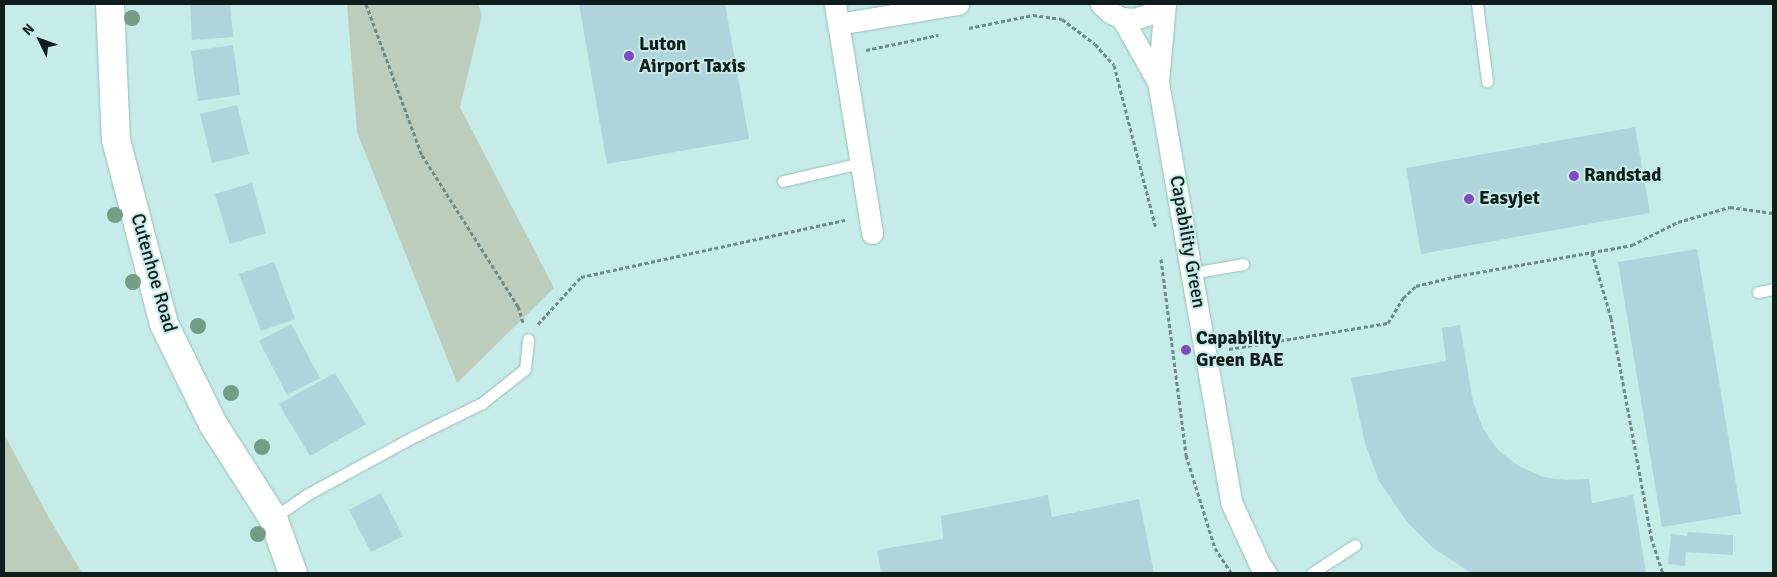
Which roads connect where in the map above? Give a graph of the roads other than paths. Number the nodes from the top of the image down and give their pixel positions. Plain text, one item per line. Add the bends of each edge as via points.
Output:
1 (110, 4) edge
2 (958, 4) edge
3 (1101, 4) edge
4 (1165, 4) edge
5 (1477, 4) edge
6 (836, 14) edge
7 (1122, 18) junction
8 (1487, 81) dead end
9 (1158, 82) junction
10 (861, 163) junction
11 (783, 181) dead end
12 (871, 224) road end
13 (1243, 264) dead end
14 (1192, 273) junction
15 (1773, 289) edge
16 (1758, 292) dead end
17 (528, 339) road end
18 (273, 518) junction
19 (1355, 545) dead end
20 (293, 573) edge
21 (1266, 573) edge
22 (1312, 573) edge

1 - 18 street, Cutenhoe Road via 116,140 164,324 213,424
2 - 6 street
3 - 7 street
4 - 7 street via 1145,17
4 - 9 street
5 - 8 lane
6 - 10 street
7 - 9 street
9 - 14 street, Capability Green
10 - 11 lane
10 - 12 street
13 - 14 lane
14 - 21 street, Capability Green via 1231,502
15 - 16 lane
17 - 18 lane via 525,369 482,403 308,494
18 - 20 street, Cutenhoe Road
19 - 22 lane

